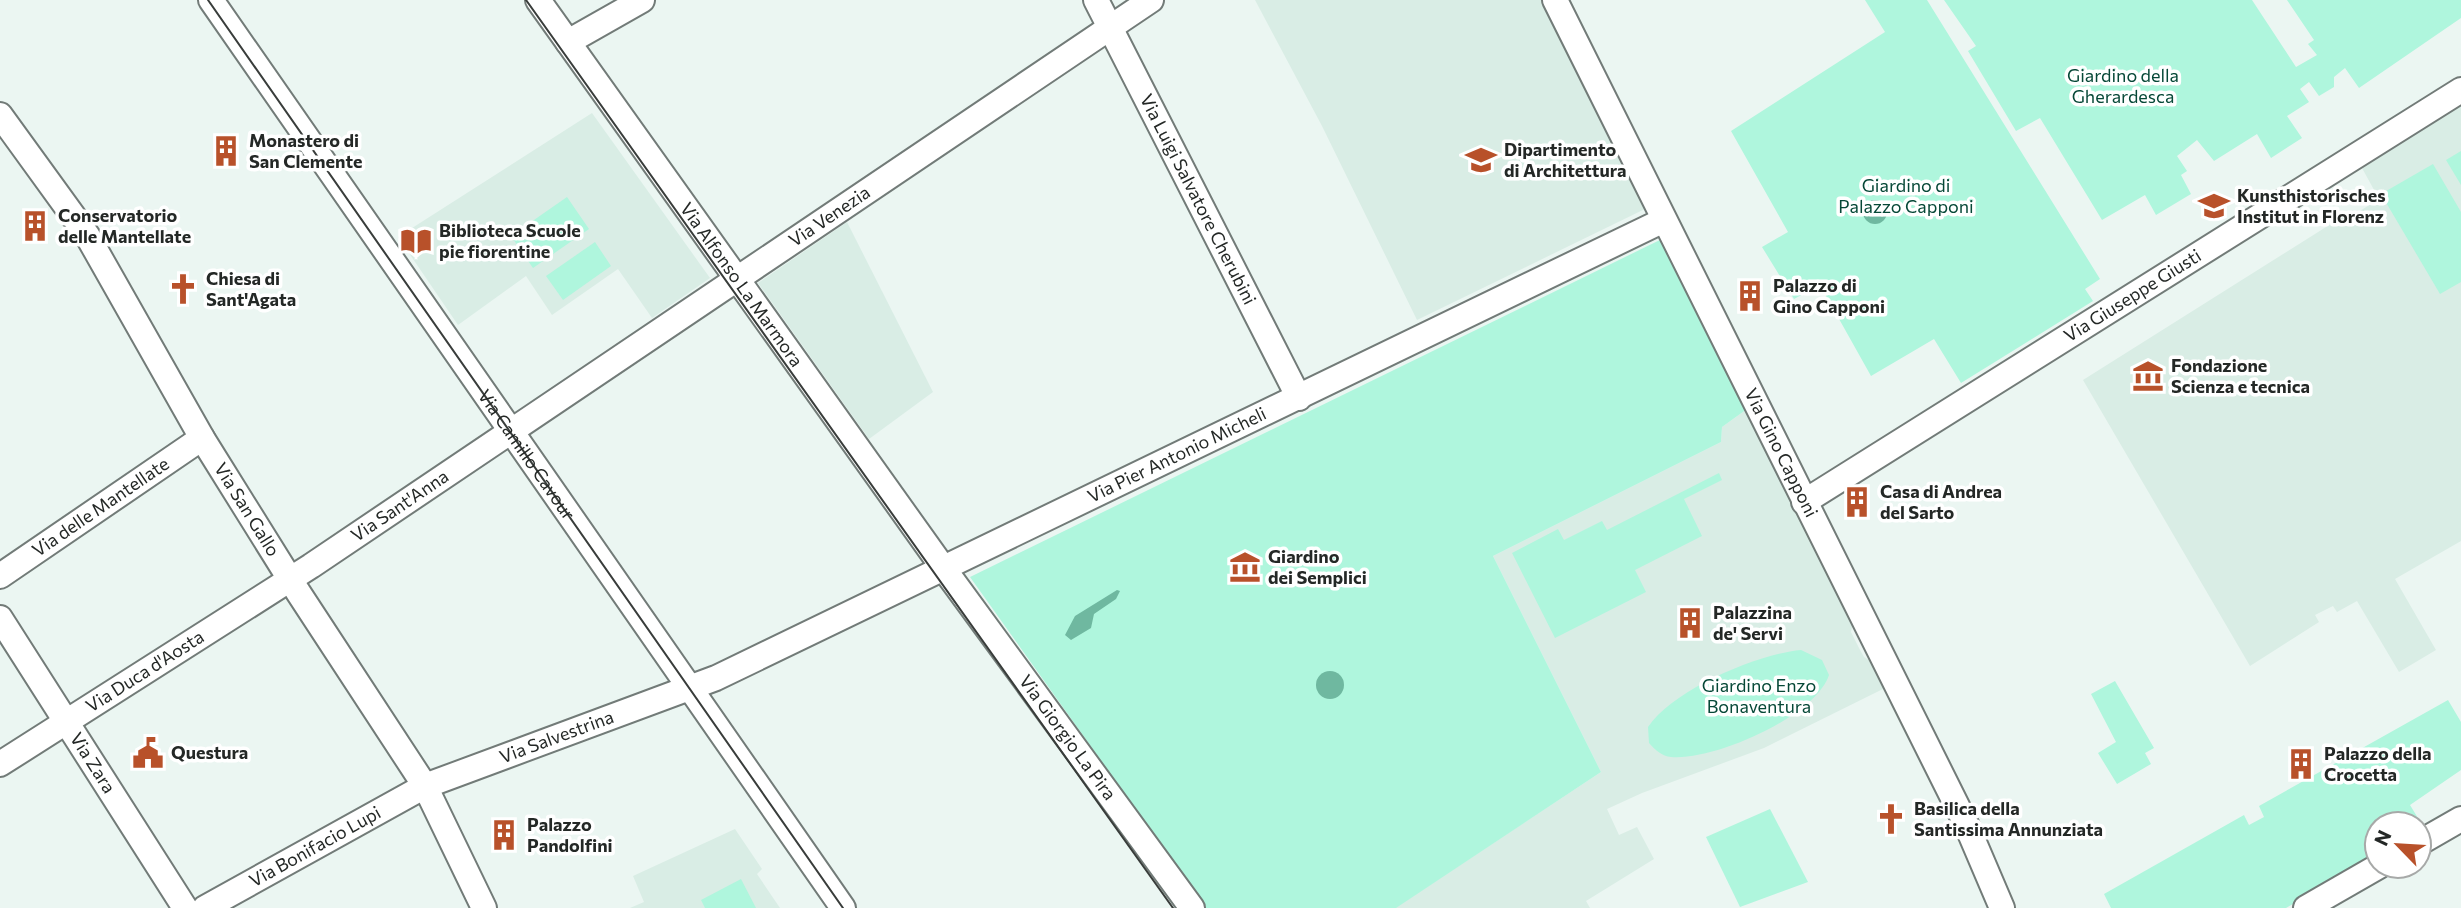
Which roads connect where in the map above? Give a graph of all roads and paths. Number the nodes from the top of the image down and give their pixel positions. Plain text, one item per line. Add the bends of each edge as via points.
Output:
1 (211, 0) edge
2 (538, 0) edge
3 (642, 0) edge
4 (1096, 0) edge
5 (1151, 0) edge
6 (1555, 0) edge
7 (1110, 28) junction
8 (568, 42) junction
9 (2461, 90) edge
10 (0, 115) edge
11 (1664, 220) junction
12 (737, 278) junction
13 (1299, 398) junction
14 (510, 432) junction
15 (202, 438) junction
16 (1804, 502) junction
17 (944, 569) junction
18 (0, 576) edge
19 (290, 580) junction
20 (0, 618) edge
21 (688, 688) junction
22 (67, 723) junction
23 (0, 764) edge
24 (425, 786) junction
25 (2461, 819) edge
26 (2433, 835) edge
27 (2363, 875) edge
28 (185, 908) edge
29 (205, 908) edge
30 (484, 908) edge
31 (843, 908) edge
32 (1190, 908) edge
33 (2002, 908) edge
34 (2306, 908) edge

1 - 14 street, Via Camillo Cavour
2 - 8 street, Via Alfonso La Marmora
3 - 8 street
4 - 7 street, Via Luigi Salvatore Cherubini
5 - 7 street, Via Venezia
6 - 11 street, Via Gino Capponi
7 - 12 street, Via Venezia
7 - 13 street, Via Luigi Salvatore Cherubini
8 - 12 street, Via Alfonso La Marmora
9 - 16 street, Via Giuseppe Giusti
10 - 15 street, Via San Gallo via 87,235
11 - 13 street, Via Pier Antonio Micheli
11 - 16 street, Via Gino Capponi
12 - 14 street, Via Venezia
12 - 17 street, Via Alfonso La Marmora
13 - 17 street, Via Pier Antonio Micheli
14 - 19 street, Via Sant'Anna
14 - 21 street, Via Camillo Cavour
15 - 18 street, Via delle Mantellate
15 - 19 street, Via San Gallo
16 - 33 street, Via Gino Capponi via 1967,826
17 - 21 street, Via Pier Antonio Micheli
17 - 32 street, Via Giorgio La Pira
19 - 22 street, Via Duca d'Aosta
19 - 24 street, Via San Gallo
20 - 22 street, Via Zara
21 - 24 street, Via Salvestrina
21 - 31 street, Via Camillo Cavour
22 - 23 street, Via Duca d'Aosta
22 - 28 street, Via Zara
24 - 29 street, Via Bonifacio Lupi
24 - 30 street, Via San Gallo
25 - 26 street
27 - 34 street

